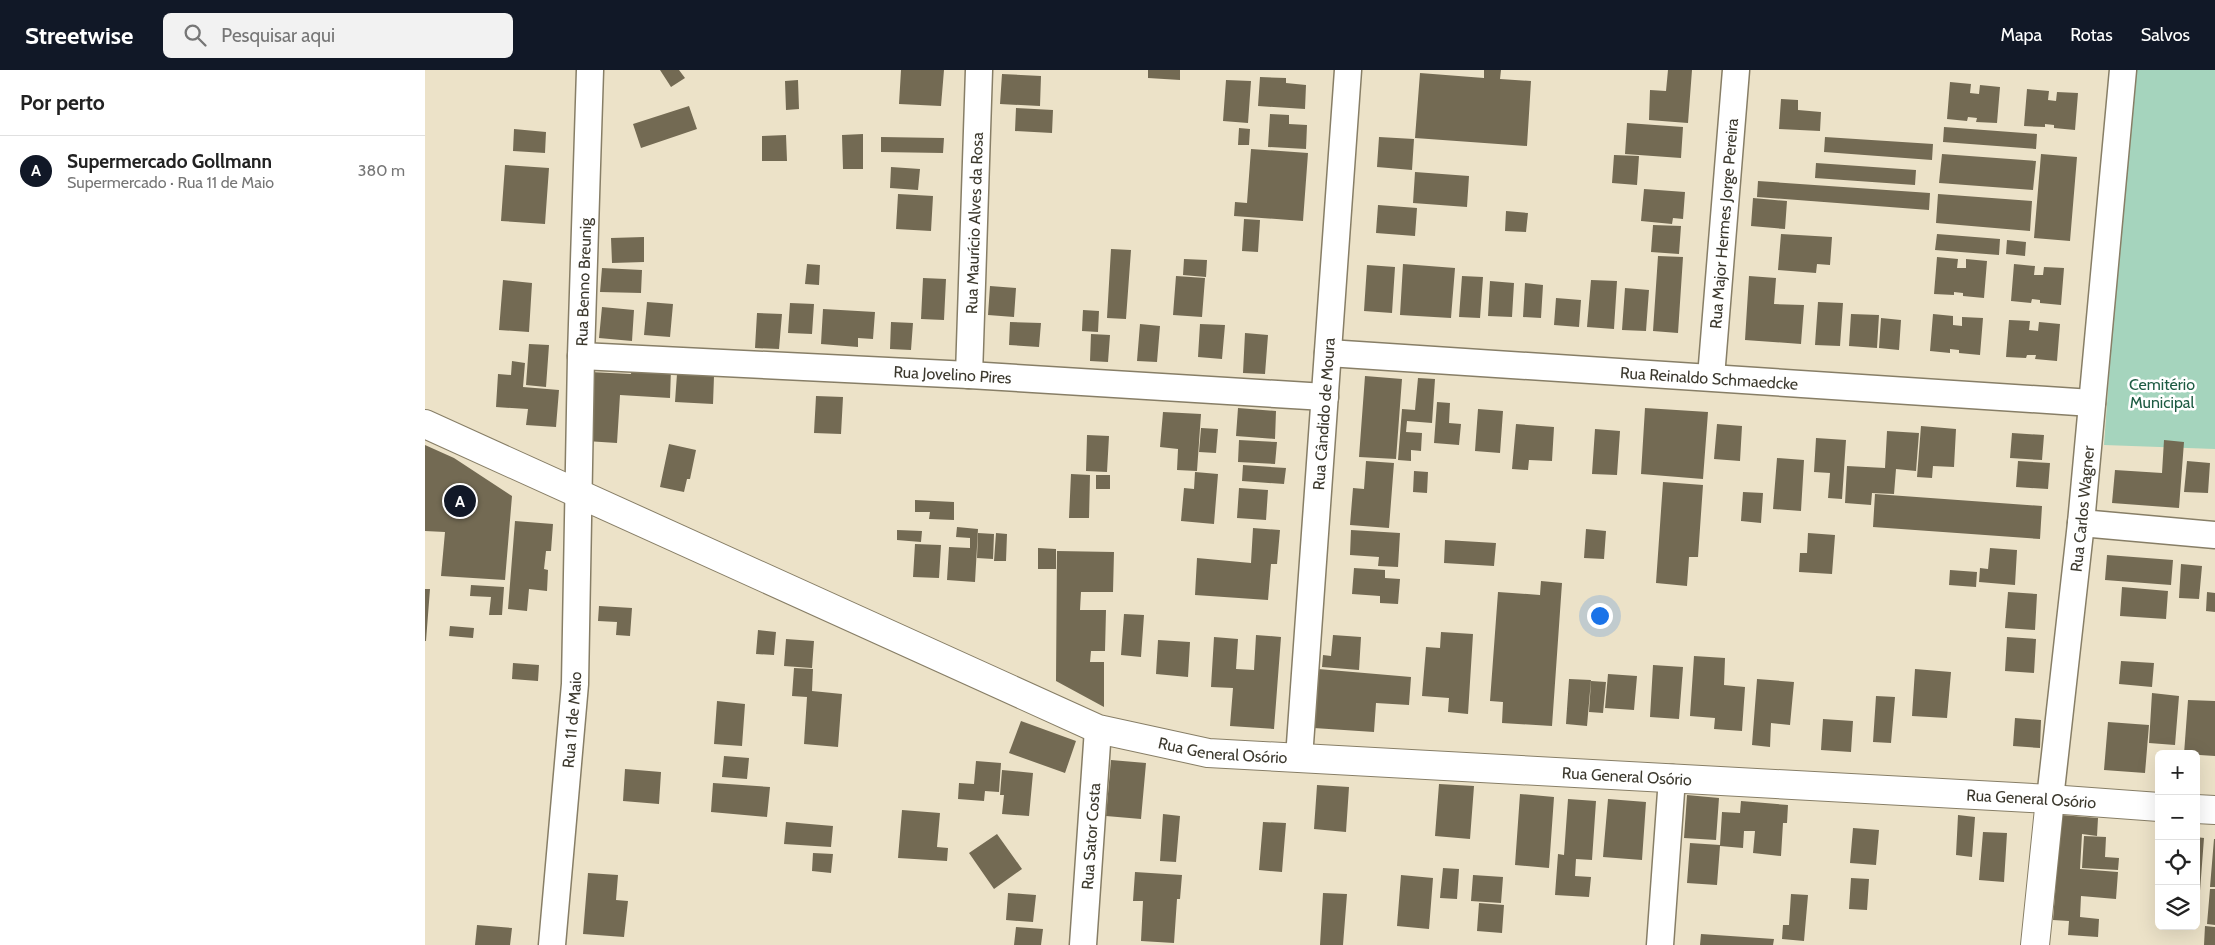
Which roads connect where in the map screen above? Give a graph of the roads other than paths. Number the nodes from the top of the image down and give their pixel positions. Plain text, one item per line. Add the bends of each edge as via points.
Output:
1 (590, 70) edge
2 (979, 70) edge
3 (1348, 70) edge
4 (1735, 70) edge
5 (2123, 70) edge
6 (1328, 353) junction
7 (581, 356) junction
8 (969, 375) junction
9 (1711, 377) junction
10 (1325, 397) junction
11 (2092, 403) junction
12 (425, 424) edge
13 (579, 494) junction
14 (2081, 523) junction
15 (2215, 535) edge
16 (1098, 729) junction
17 (1299, 758) junction
18 (1672, 778) junction
19 (2050, 799) junction
20 (2155, 807) edge
21 (2200, 809) edge
22 (2215, 810) edge
23 (552, 945) edge
24 (1083, 945) edge
25 (1659, 945) edge
26 (2035, 945) edge

1 - 7 street, Rua Benno Breunig
2 - 8 street, Rua Maurício Alves da Rosa
3 - 6 street, Rua Cândido de Moura
4 - 9 street, Rua Major Hermes Jorge Pereira
5 - 11 street, Rua Carlos Wagner
6 - 9 street, Rua Reinaldo Schmaedcke
6 - 10 street, Rua Cândido de Moura
7 - 8 street, Rua Jovelino Pires
7 - 13 street, Rua Benno Breunig
8 - 10 street, Rua Jovelino Pires
9 - 11 street, Rua Reinaldo Schmaedcke
10 - 17 street, Rua Cândido de Moura
11 - 14 street, Rua Carlos Wagner
12 - 13 main road, Rua General Osório
13 - 16 main road, Rua General Osório
13 - 23 street, Rua 11 de Maio via 575,684
14 - 15 street
14 - 19 street, Rua Carlos Wagner
16 - 17 main road, Rua General Osório via 1208,753
16 - 24 street, Rua Sator Costa
17 - 18 main road, Rua General Osório
18 - 19 main road, Rua General Osório
18 - 25 street
19 - 20 main road, Rua General Osório
19 - 26 main road, Rua Carlos Wagner
21 - 22 main road

